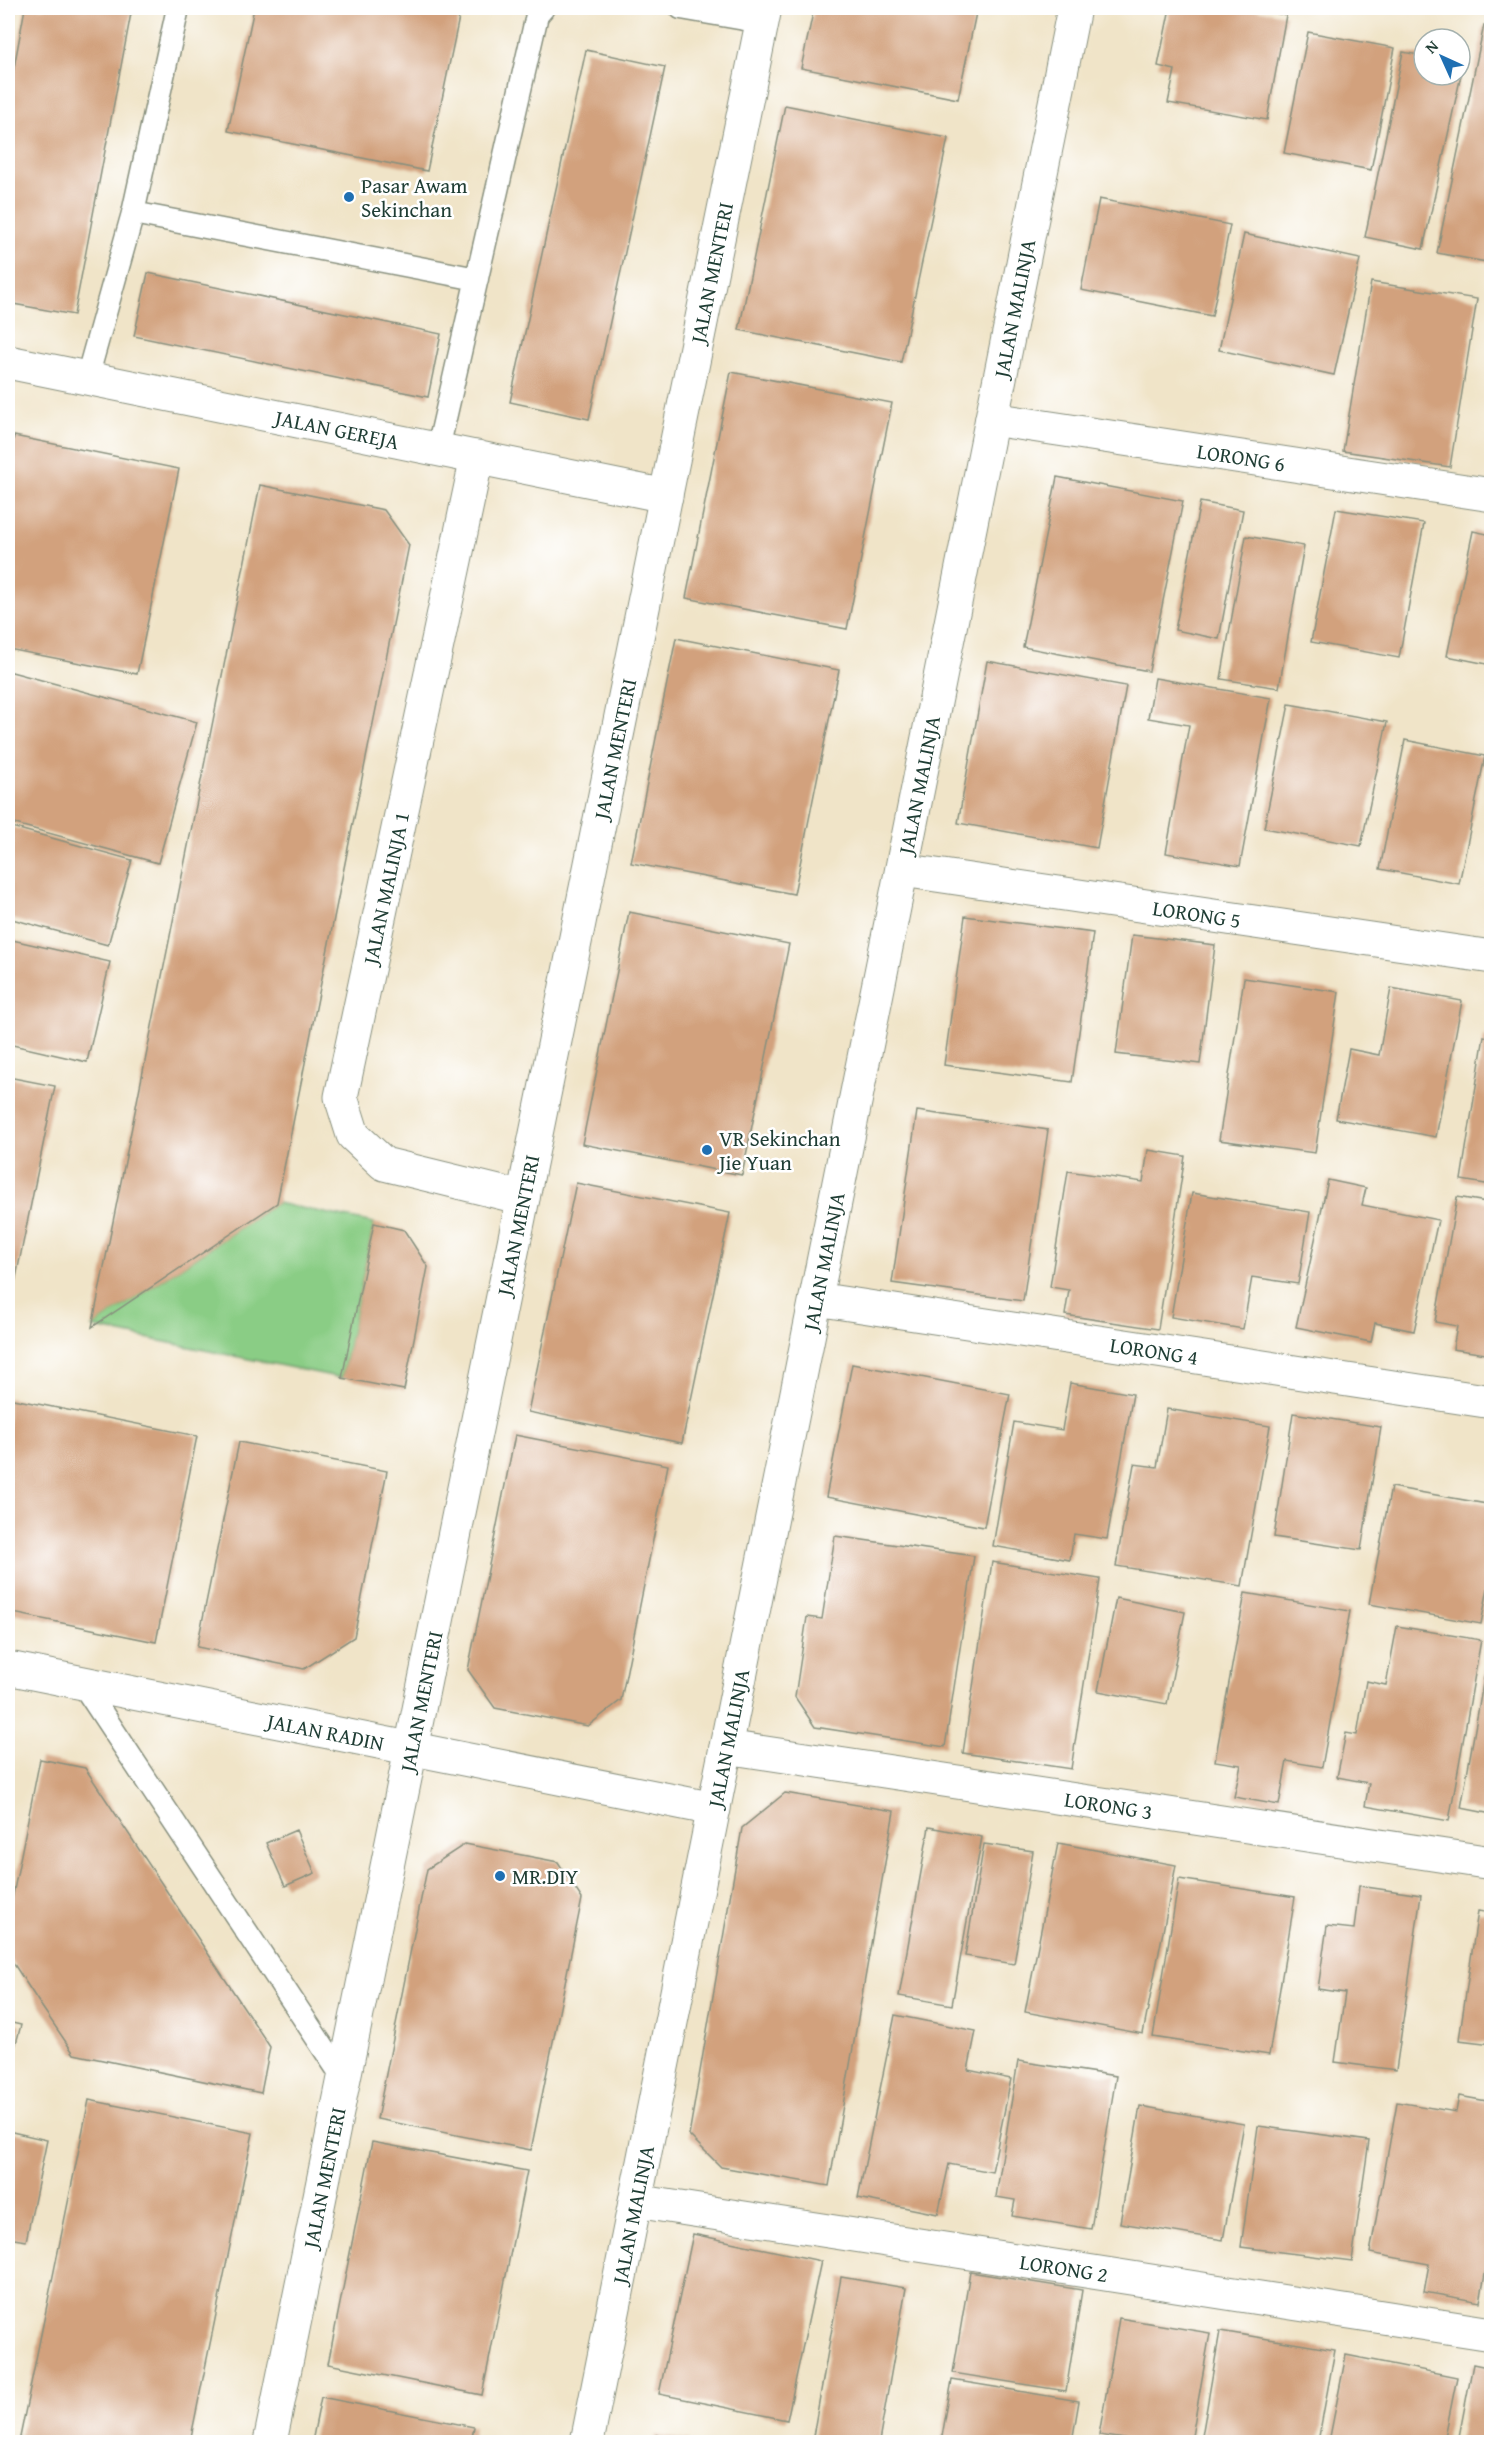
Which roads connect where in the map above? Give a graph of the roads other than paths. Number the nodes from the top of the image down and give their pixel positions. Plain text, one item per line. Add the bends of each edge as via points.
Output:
1 (178, 8) edge
2 (543, 8) edge
3 (681, 8) edge
4 (1074, 8) edge
5 (764, 15) edge
6 (133, 213) junction
7 (477, 279) junction
8 (8, 362) edge
9 (87, 378) junction
10 (992, 419) junction
11 (438, 449) junction
12 (477, 457) junction
13 (1491, 495) edge
14 (666, 496) junction
15 (902, 870) junction
16 (1491, 957) edge
17 (524, 1198) junction
18 (816, 1299) junction
19 (1491, 1402) edge
20 (8, 1668) edge
21 (82, 1683) junction
22 (726, 1747) junction
23 (411, 1748) junction
24 (714, 1809) junction
25 (1491, 1863) edge
26 (344, 2079) junction
27 (635, 2201) junction
28 (1491, 2334) edge
29 (270, 2442) edge
30 (587, 2442) edge

1 - 6 lane
2 - 7 lane via 537,15
3 - 5 lane
4 - 10 street, JALAN MALINJA
5 - 14 street, JALAN MENTERI
6 - 7 lane
6 - 9 lane
7 - 11 lane
8 - 9 street, JALAN GEREJA
9 - 11 street, JALAN GEREJA
10 - 13 street, LORONG 6
10 - 15 street, JALAN MALINJA
11 - 12 street, JALAN GEREJA
12 - 14 street, JALAN GEREJA
12 - 17 street, JALAN MALINJA 1 via 341,1097 353,1135 384,1164
14 - 17 street, JALAN MENTERI
15 - 16 street, LORONG 5
15 - 18 street, JALAN MALINJA
17 - 23 street, JALAN MENTERI
18 - 19 street, LORONG 4
18 - 22 street, JALAN MALINJA
20 - 21 street, JALAN RADIN
21 - 23 street, JALAN RADIN
21 - 26 lane
22 - 24 street, JALAN MALINJA
22 - 25 street, LORONG 3
23 - 24 street, JALAN RADIN
23 - 26 street, JALAN MENTERI
24 - 27 street, JALAN MALINJA
26 - 29 street, JALAN MENTERI
27 - 28 street, LORONG 2
27 - 30 street, JALAN MALINJA

